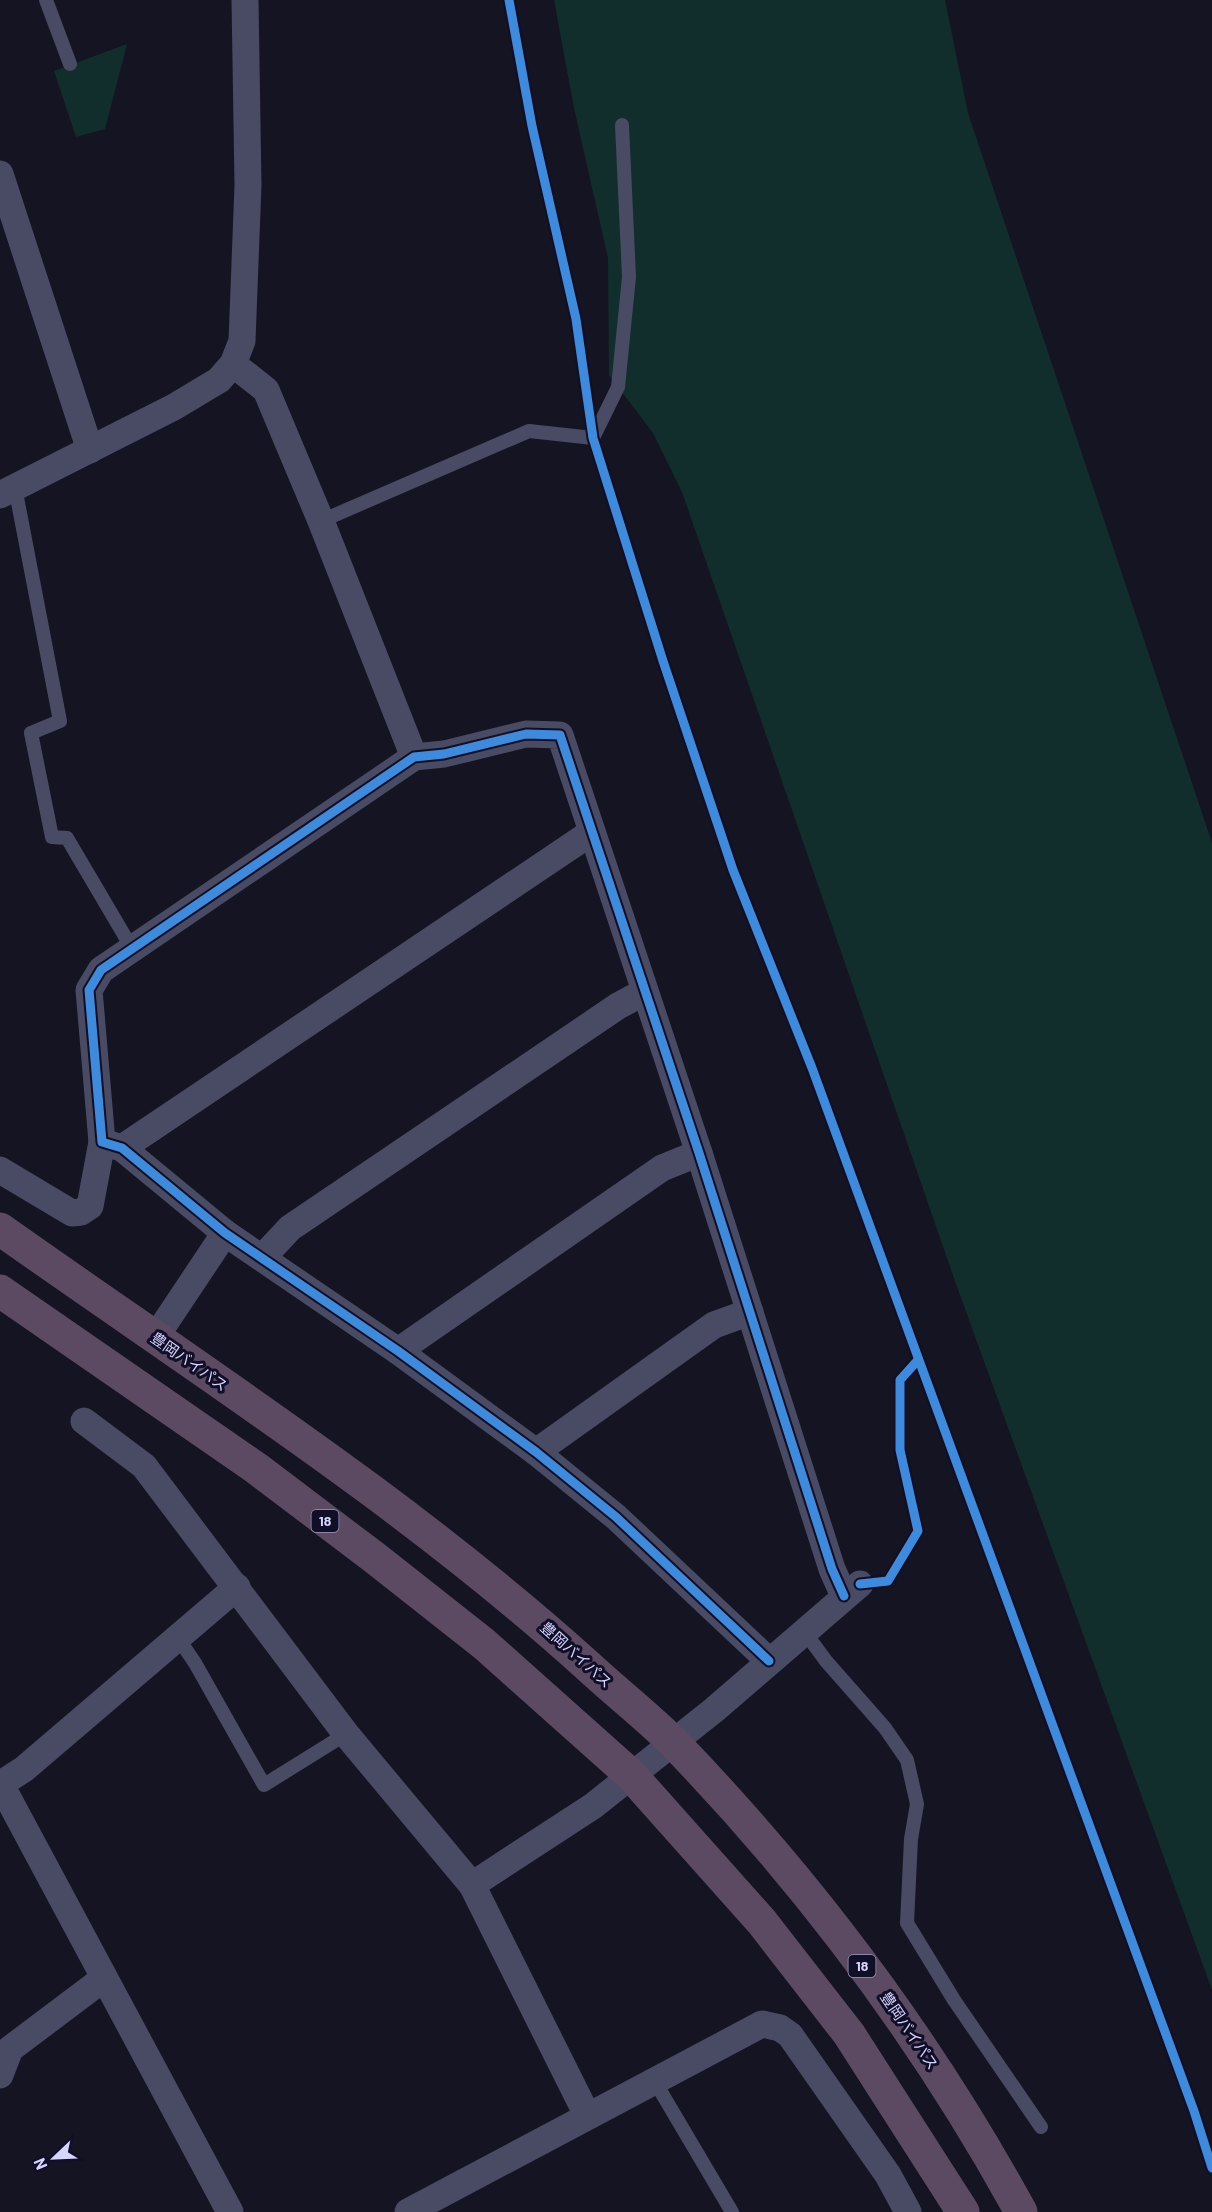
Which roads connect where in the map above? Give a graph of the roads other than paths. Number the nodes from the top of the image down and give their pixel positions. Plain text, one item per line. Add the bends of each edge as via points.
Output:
1 (46, 0) edge
2 (245, 0) edge
3 (70, 64) dead end
4 (622, 125) dead end
5 (0, 174) edge
6 (233, 364) junction
7 (90, 450) junction
8 (8, 491) edge
9 (321, 521) junction
10 (414, 757) junction
11 (592, 832) junction
12 (133, 950) junction
13 (644, 992) junction
14 (112, 1145) junction
15 (699, 1153) junction
16 (0, 1170) edge
17 (0, 1229) edge
18 (225, 1233) junction
19 (263, 1257) junction
20 (0, 1291) edge
21 (750, 1312) junction
22 (155, 1338) junction
23 (398, 1351) junction
24 (84, 1421) dead end
25 (536, 1452) junction
26 (237, 1587) junction
27 (804, 1631) junction
28 (178, 1638) junction
29 (769, 1661) junction
30 (346, 1734) junction
31 (673, 1743) junction
32 (631, 1775) junction
33 (0, 1784) edge
34 (472, 1885) junction
35 (103, 1979) junction
36 (0, 2075) edge
37 (654, 2080) junction
38 (587, 2115) junction
39 (1041, 2127) dead end
40 (230, 2212) edge
41 (408, 2212) edge
42 (732, 2212) edge
43 (908, 2212) edge
44 (963, 2212) edge
45 (1021, 2212) edge

1 - 3 lane
2 - 6 street via 248,185 243,341
4 - 9 lane via 629,277 618,387 593,438 529,431
5 - 7 street
6 - 7 street via 219,380 201,391
6 - 9 street via 266,390
7 - 8 street
8 - 12 lane via 60,721 31,733 52,837 67,838
9 - 10 street
10 - 11 street via 444,754 526,734 560,735
10 - 12 street
11 - 13 street
11 - 14 street
12 - 14 street via 102,970 89,990
13 - 15 street
13 - 19 street via 290,1228
14 - 16 street via 90,1206 81,1212 72,1213
14 - 18 street
15 - 21 street
15 - 23 street via 662,1168
17 - 22 highway, 豊岡バイパス / 18
18 - 19 street
18 - 22 street
19 - 23 street
20 - 32 highway, 18 via 256,1468 375,1558 484,1644
21 - 25 street via 714,1325
21 - 27 street via 832,1569 852,1590
22 - 31 highway, 豊岡バイパス / 18 via 284,1428 521,1606
23 - 25 street
24 - 26 street via 144,1466
25 - 29 street via 616,1517
26 - 28 street
26 - 30 street
27 - 29 street
27 - 39 lane via 907,1760 917,1804 911,1839 907,1923
28 - 30 lane via 264,1785
28 - 33 street via 24,1769
29 - 31 street
30 - 34 street
31 - 32 street
31 - 45 highway, 豊岡バイパス / 18 via 766,1846 882,1991 951,2093
32 - 34 street via 580,1815
32 - 44 highway, 18 via 762,1922 849,2034
33 - 35 street
34 - 38 street
35 - 36 street via 10,2049
35 - 40 street
37 - 38 street
37 - 42 lane
37 - 43 street via 762,2024 780,2028 790,2035 888,2175
38 - 41 street

